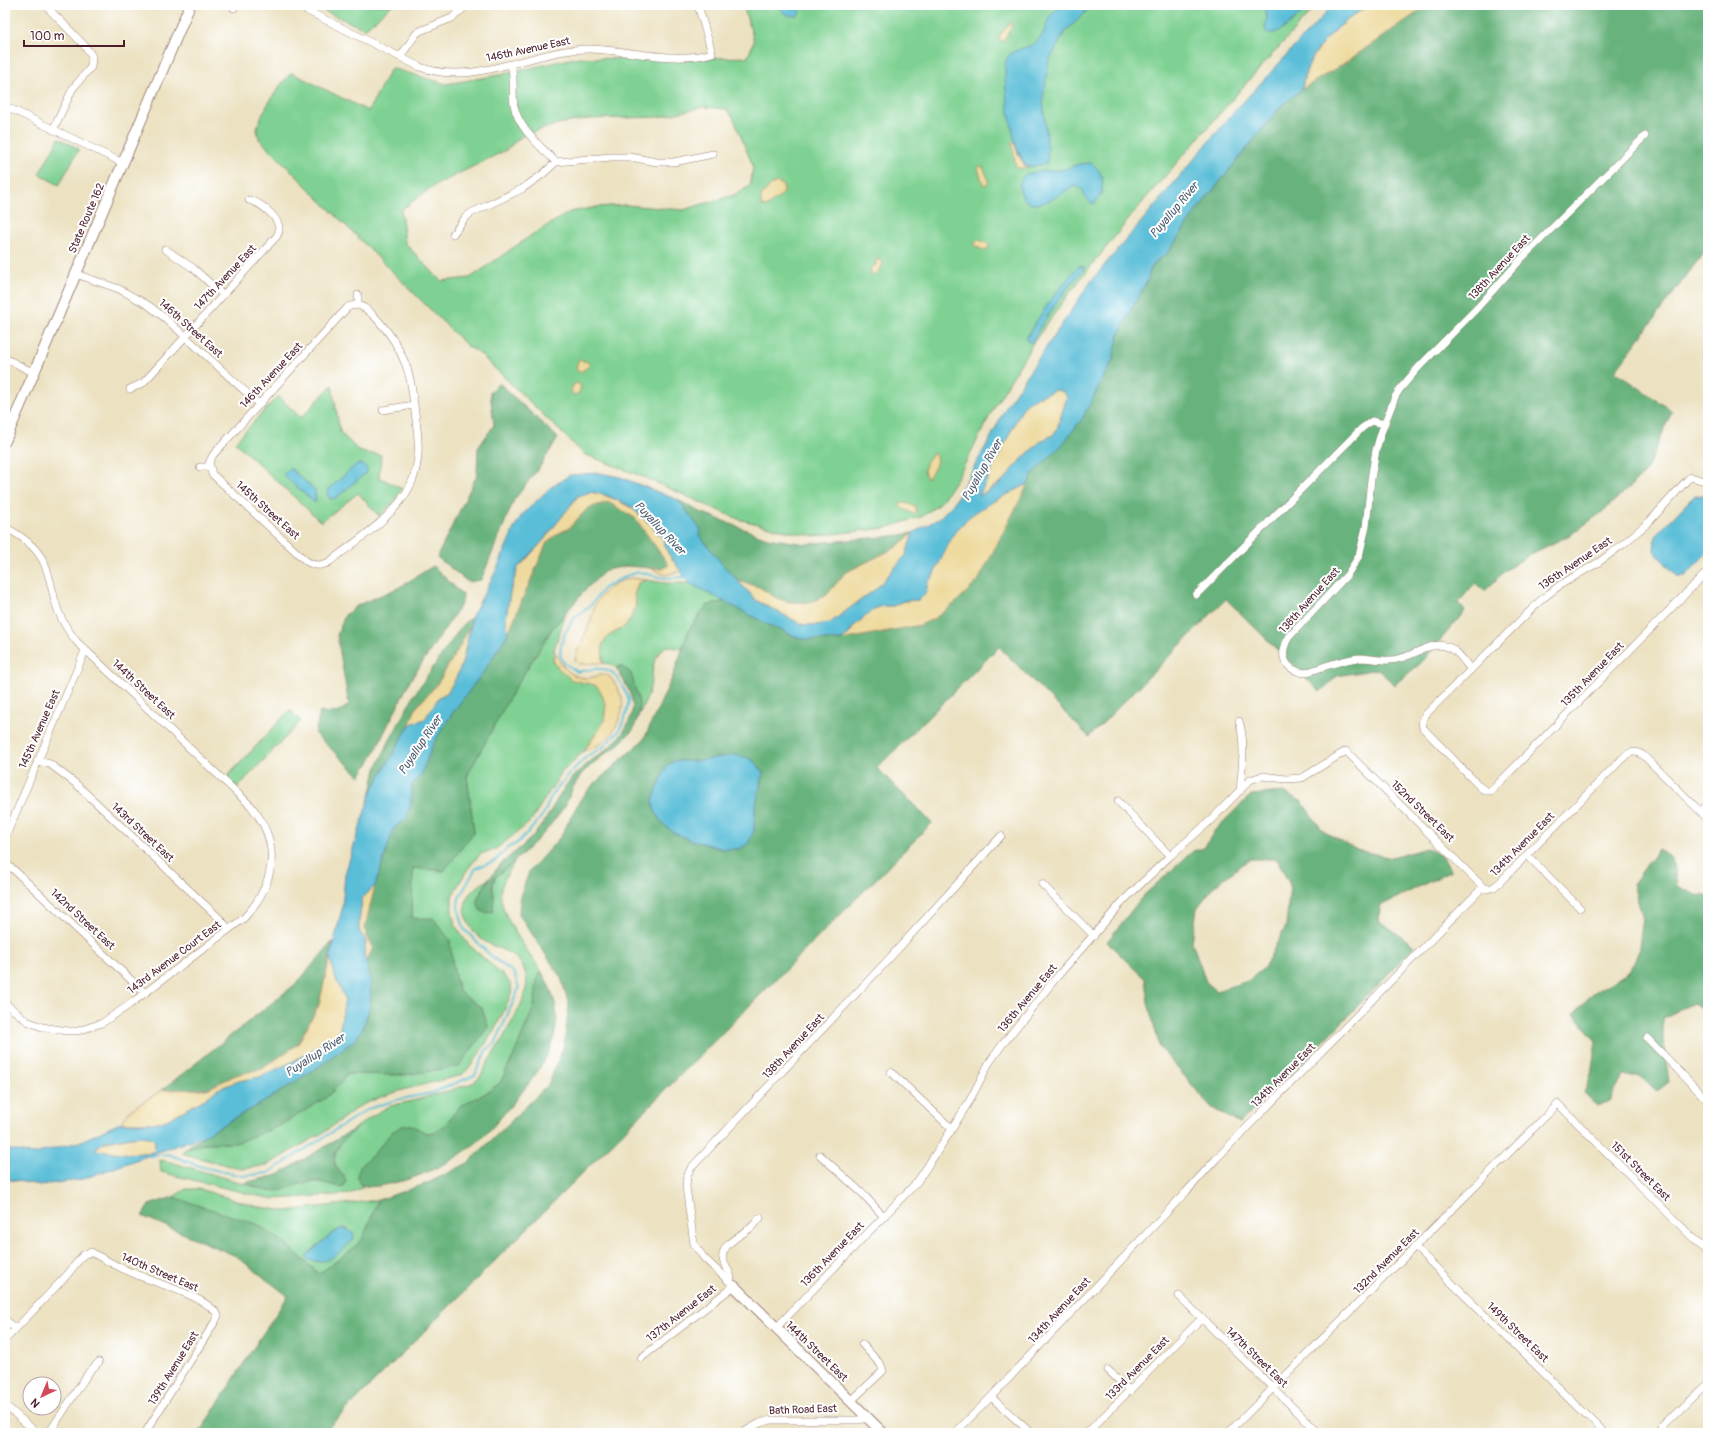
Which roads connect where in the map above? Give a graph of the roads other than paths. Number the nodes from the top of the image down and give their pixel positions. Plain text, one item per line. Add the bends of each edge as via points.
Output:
1 (45, 5) edge
2 (190, 5) edge
3 (296, 5) edge
4 (467, 5) edge
5 (698, 5) edge
6 (400, 57) junction
7 (511, 64) junction
8 (5, 106) edge
9 (53, 130) junction
10 (1645, 136) dead end
11 (713, 154) dead end
12 (556, 162) junction
13 (123, 163) junction
14 (249, 200) dead end
15 (453, 234) dead end
16 (165, 249) dead end
17 (76, 274) junction
18 (223, 295) junction
19 (358, 295) dead end
20 (358, 305) junction
21 (185, 337) junction
22 (1708, 349) edge
23 (5, 358) edge
24 (1707, 361) edge
25 (34, 373) junction
26 (130, 389) dead end
27 (259, 404) junction
28 (414, 405) junction
29 (383, 410) dead end
30 (1384, 424) junction
31 (5, 441) edge
32 (200, 467) dead end
33 (209, 467) junction
34 (1708, 482) edge
35 (5, 527) edge
36 (1708, 571) edge
37 (1196, 595) dead end
38 (86, 652) junction
39 (1471, 670) junction
40 (1239, 721) dead end
41 (1422, 721) joint
42 (1346, 751) joint
43 (37, 761) junction
44 (1240, 791) junction
45 (1118, 801) dead end
46 (1708, 804) edge
47 (1701, 811) junction
48 (1708, 819) edge
49 (1001, 836) dead end
50 (5, 838) edge
51 (1527, 855) junction
52 (1170, 856) junction
53 (5, 864) edge
54 (271, 864) joint
55 (1042, 884) dead end
56 (1483, 887) junction
57 (1580, 908) dead end
58 (228, 929) junction
59 (1094, 936) junction
60 (145, 993) junction
61 (5, 1003) edge
62 (1647, 1038) dead end
63 (891, 1072) dead end
64 (1708, 1101) edge
65 (1558, 1104) joint
66 (952, 1129) junction
67 (820, 1155) dead end
68 (884, 1217) junction
69 (760, 1218) dead end
70 (1415, 1247) junction
71 (1708, 1253) edge
72 (732, 1284) junction
73 (1179, 1296) dead end
74 (218, 1315) joint
75 (1202, 1318) junction
76 (5, 1319) edge
77 (776, 1328) junction
78 (15, 1329) junction
79 (5, 1340) edge
80 (862, 1344) dead end
81 (642, 1358) dead end
82 (99, 1362) dead end
83 (1108, 1370) dead end
84 (1708, 1382) edge
85 (1273, 1388) junction
86 (1130, 1391) junction
87 (991, 1397) junction
88 (851, 1401) junction
89 (5, 1405) edge
90 (868, 1418) junction
91 (37, 1433) edge
92 (48, 1433) edge
93 (145, 1433) edge
94 (742, 1433) edge
95 (884, 1433) edge
96 (955, 1433) edge
97 (1031, 1433) edge
98 (1088, 1433) edge
99 (1228, 1433) edge
100 (1319, 1433) edge
101 (1605, 1433) edge
102 (1656, 1433) edge

1 - 9 street via 92,56 87,72 73,88
2 - 13 main road, State Route 162
3 - 6 street, 146th Avenue East
4 - 6 street via 452,18 416,34
5 - 7 street, 146th Avenue East via 712,53 703,56 676,57 591,49 550,54
6 - 7 street, 146th Avenue East via 432,72 457,74
7 - 12 street via 516,113 525,130
8 - 9 street
9 - 13 street
10 - 30 street, 138th Avenue East via 1523,257 1418,368 1395,397
11 - 12 street via 683,162 611,157
12 - 15 street via 522,189 471,213
13 - 17 main road, State Route 162
14 - 18 street, 147th Avenue East via 258,203 275,218 279,233
16 - 18 street via 193,268
17 - 21 street, 146th Street East via 119,289 138,299 160,314
17 - 25 main road, State Route 162
18 - 21 street, 147th Avenue East
19 - 20 street
20 - 27 street, 146th Avenue East via 347,308
20 - 28 street via 382,324 400,352 410,378
21 - 26 street, 147th Avenue East via 143,382
21 - 27 street, 146th Street East
22 - 24 street
23 - 25 street
25 - 31 main road, State Route 162
27 - 33 street, 146th Avenue East via 213,455
28 - 29 street
28 - 33 street, 145th Street East via 418,461 402,501 380,522 317,569 212,474
30 - 37 street via 1372,420 1362,428
30 - 39 street, 138th Avenue East via 1376,450 1366,527 1359,556 1347,575 1289,637 1283,655 1285,662 1295,670 1305,673 1353,659 1391,661 1439,645 1446,646 1462,657
32 - 33 street
34 - 39 street, 136th Avenue East via 1691,477 1650,521 1622,545 1541,600
35 - 38 street, 144th Street East via 26,540 41,557 63,622
36 - 41 street, 135th Avenue East via 1490,791 1481,788 1425,731
38 - 43 street, 145th Avenue East
38 - 54 street, 144th Street East via 252,806 268,832 272,853
39 - 41 street, 136th Avenue East
40 - 44 street via 1244,751
42 - 44 street, 136th Avenue East via 1302,778 1257,777 1250,780
42 - 56 street, 152nd Street East
43 - 50 street, 145th Avenue East
43 - 58 street, 143rd Street East via 50,764 75,783
44 - 52 street, 136th Avenue East
45 - 52 street
46 - 47 street
47 - 48 street
47 - 51 street, 134th Avenue East via 1638,751 1616,764
49 - 72 street, 138th Avenue East via 689,1172 686,1187 694,1244 719,1274
51 - 56 street, 134th Avenue East via 1494,887
51 - 57 street
52 - 59 street, 136th Avenue East via 1124,900
53 - 60 street, 142nd Street East via 19,874
54 - 58 street, 143rd Avenue Court East via 260,899 244,918
55 - 59 street
56 - 87 street, 134th Avenue East via 1216,1159
58 - 60 street, 143rd Avenue Court East
59 - 66 street, 136th Avenue East via 1002,1045
60 - 61 street, 143rd Avenue Court East via 102,1023 78,1031 42,1028 27,1021
62 - 64 street
63 - 66 street
65 - 70 street, 132nd Avenue East
65 - 71 street, 151st Street East
66 - 68 street, 136th Avenue East via 917,1182
67 - 68 street
68 - 77 street, 136th Avenue East
69 - 72 street, 137th Avenue East via 723,1252
70 - 85 street, 132nd Avenue East
70 - 101 street, 149th Street East
72 - 77 main road, 144th Street East
72 - 81 street, 137th Avenue East
73 - 75 street, 147th Street East
74 - 78 street, 140th Street East via 209,1306 182,1291 137,1275 91,1252 83,1256
74 - 93 street, 139th Avenue East
75 - 85 street, 147th Street East
75 - 86 street, 133rd Avenue East
76 - 78 street
77 - 88 main road, 144th Street East
78 - 79 street
80 - 88 street via 882,1365 883,1371
82 - 92 street via 89,1372
83 - 86 street
84 - 102 street
85 - 99 street, 132nd Avenue East
85 - 100 street, 147th Street East
86 - 98 street, 133rd Avenue East
87 - 96 street, 134th Avenue East
87 - 97 street
88 - 90 main road, 144th Street East
89 - 91 street
90 - 94 street, Bath Road East via 771,1420
90 - 95 main road, 144th Street East

